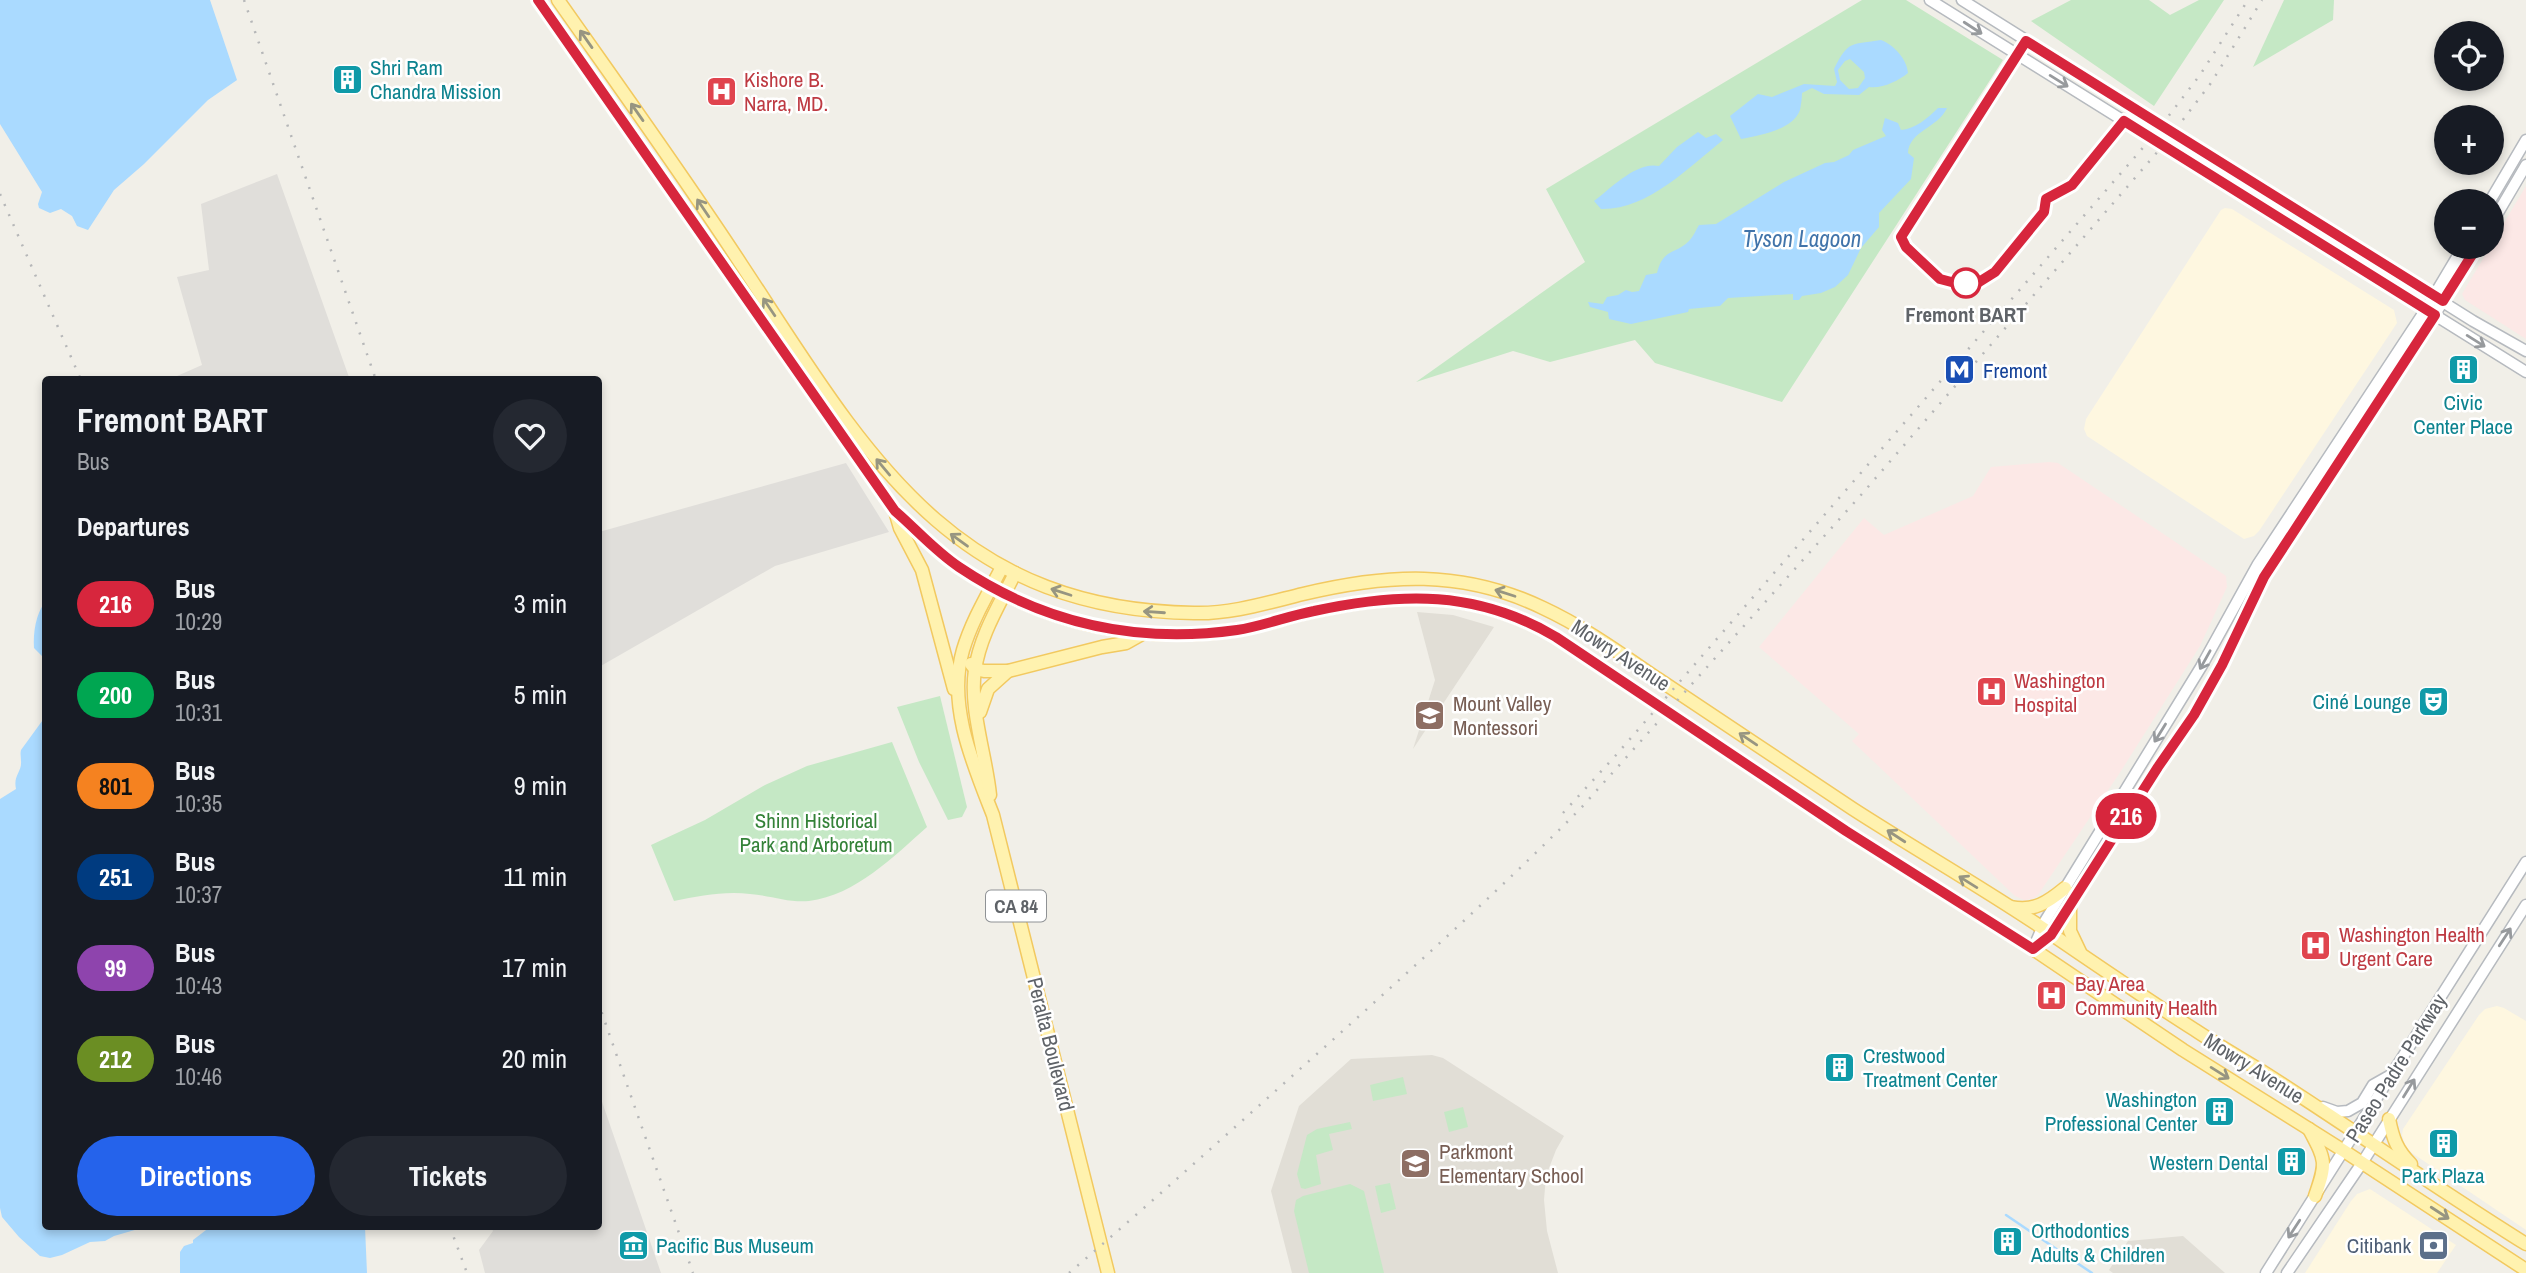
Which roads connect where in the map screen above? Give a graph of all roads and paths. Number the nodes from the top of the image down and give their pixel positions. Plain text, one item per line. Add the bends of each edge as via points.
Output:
1 (538, 0) edge
2 (558, 0) edge
3 (1930, 0) edge
4 (1962, 0) edge
5 (2526, 140) edge
6 (2526, 165) edge
7 (2497, 189) edge
8 (2504, 203) edge
9 (2457, 259) edge
10 (2468, 259) edge
11 (2439, 298) junction
12 (2431, 312) junction
13 (2526, 351) edge
14 (2526, 372) edge
15 (895, 511) junction
16 (1002, 567) junction
17 (1015, 573) junction
18 (992, 587) junction
19 (1005, 595) junction
20 (1142, 634) junction
21 (963, 652) junction
22 (975, 669) junction
23 (1009, 671) junction
24 (958, 703) junction
25 (978, 722) junction
26 (993, 816) junction
27 (2526, 862) edge
28 (2065, 888) junction
29 (2004, 905) junction
30 (2070, 905) junction
31 (2526, 905) edge
32 (2046, 931) junction
33 (2033, 949) junction
34 (2082, 956) junction
35 (2392, 1074) junction
36 (2305, 1100) junction
37 (2389, 1119) junction
38 (2309, 1129) junction
39 (2355, 1134) junction
40 (2373, 1146) junction
41 (2344, 1151) junction
42 (2362, 1163) junction
43 (2431, 1183) junction
44 (2315, 1196) junction
45 (2526, 1244) edge
46 (2526, 1270) edge
47 (1108, 1273) edge
48 (2266, 1273) edge
49 (2287, 1273) edge

1 - 15 main road, Mowry Avenue
16 -> 2 main road, Mowry Avenue via 951,535 883,468
3 -> 12 main road
4 - 11 main road
5 - 7 main road
6 - 8 main road
9 - 11 main road
10 - 11 main road
11 - 12 main road
11 - 13 main road
12 -> 14 main road
12 -> 28 main road via 2258,564 2201,667
12 - 30 main road via 2264,577 2194,715
15 - 18 main road, Mowry Avenue via 942,554
15 - 24 main road via 922,570
16 - 17 main road, Mowry Avenue
16 - 18 main road, Peralta Boulevard
17 - 19 main road, Peralta Boulevard / CA 84
29 -> 17 main road, Mowry Avenue via 1567,620 1514,595 1458,580 1406,577 1342,585 1236,610 1163,612 1098,603
18 - 19 main road, Mowry Avenue
18 - 21 main road, Peralta Boulevard
19 - 20 main road, Mowry Avenue via 1058,617
19 - 22 main road, Peralta Boulevard / CA 84
20 - 23 main road, Mowry Avenue via 1126,643
20 - 33 main road, Mowry Avenue via 1235,630 1320,609 1400,597 1449,599 1506,613 1556,637 1835,824
21 - 22 main road
21 - 24 main road, Peralta Boulevard
22 - 23 main road, Mowry Avenue
22 - 25 main road, Peralta Boulevard / CA 84
23 - 25 main road via 988,690
24 - 26 main road, Peralta Boulevard / CA 84
25 - 26 main road, Peralta Boulevard / CA 84
26 - 47 main road, Peralta Boulevard / CA 84
27 - 35 main road, Paseo Padre Parkway
28 - 29 main road via 2036,907
28 - 32 main road
29 - 32 main road, Mowry Avenue
30 - 32 main road
30 - 34 main road via 2070,931
37 -> 31 main road, Paseo Padre Parkway
32 - 33 main road
32 - 34 main road, Mowry Avenue
33 -> 38 main road, Mowry Avenue
34 - 36 main road, Mowry Avenue
35 - 36 main road via 2348,1111 2337,1112
35 - 39 main road, Paseo Padre Parkway
36 - 39 main road, Mowry Avenue
37 - 40 main road, Paseo Padre Parkway
37 - 43 main road via 2400,1153
38 - 41 main road, Mowry Avenue
38 - 44 main road via 2325,1170
39 - 40 main road, Mowry Avenue
39 - 41 main road, Paseo Padre Parkway
40 - 42 main road, Paseo Padre Parkway
40 - 43 main road, Mowry Avenue
41 - 42 main road, Mowry Avenue
41 - 44 main road, Paseo Padre Parkway
42 -> 46 main road, Mowry Avenue
42 - 49 main road, Paseo Padre Parkway
43 - 45 main road, Mowry Avenue
44 -> 48 main road, Paseo Padre Parkway

